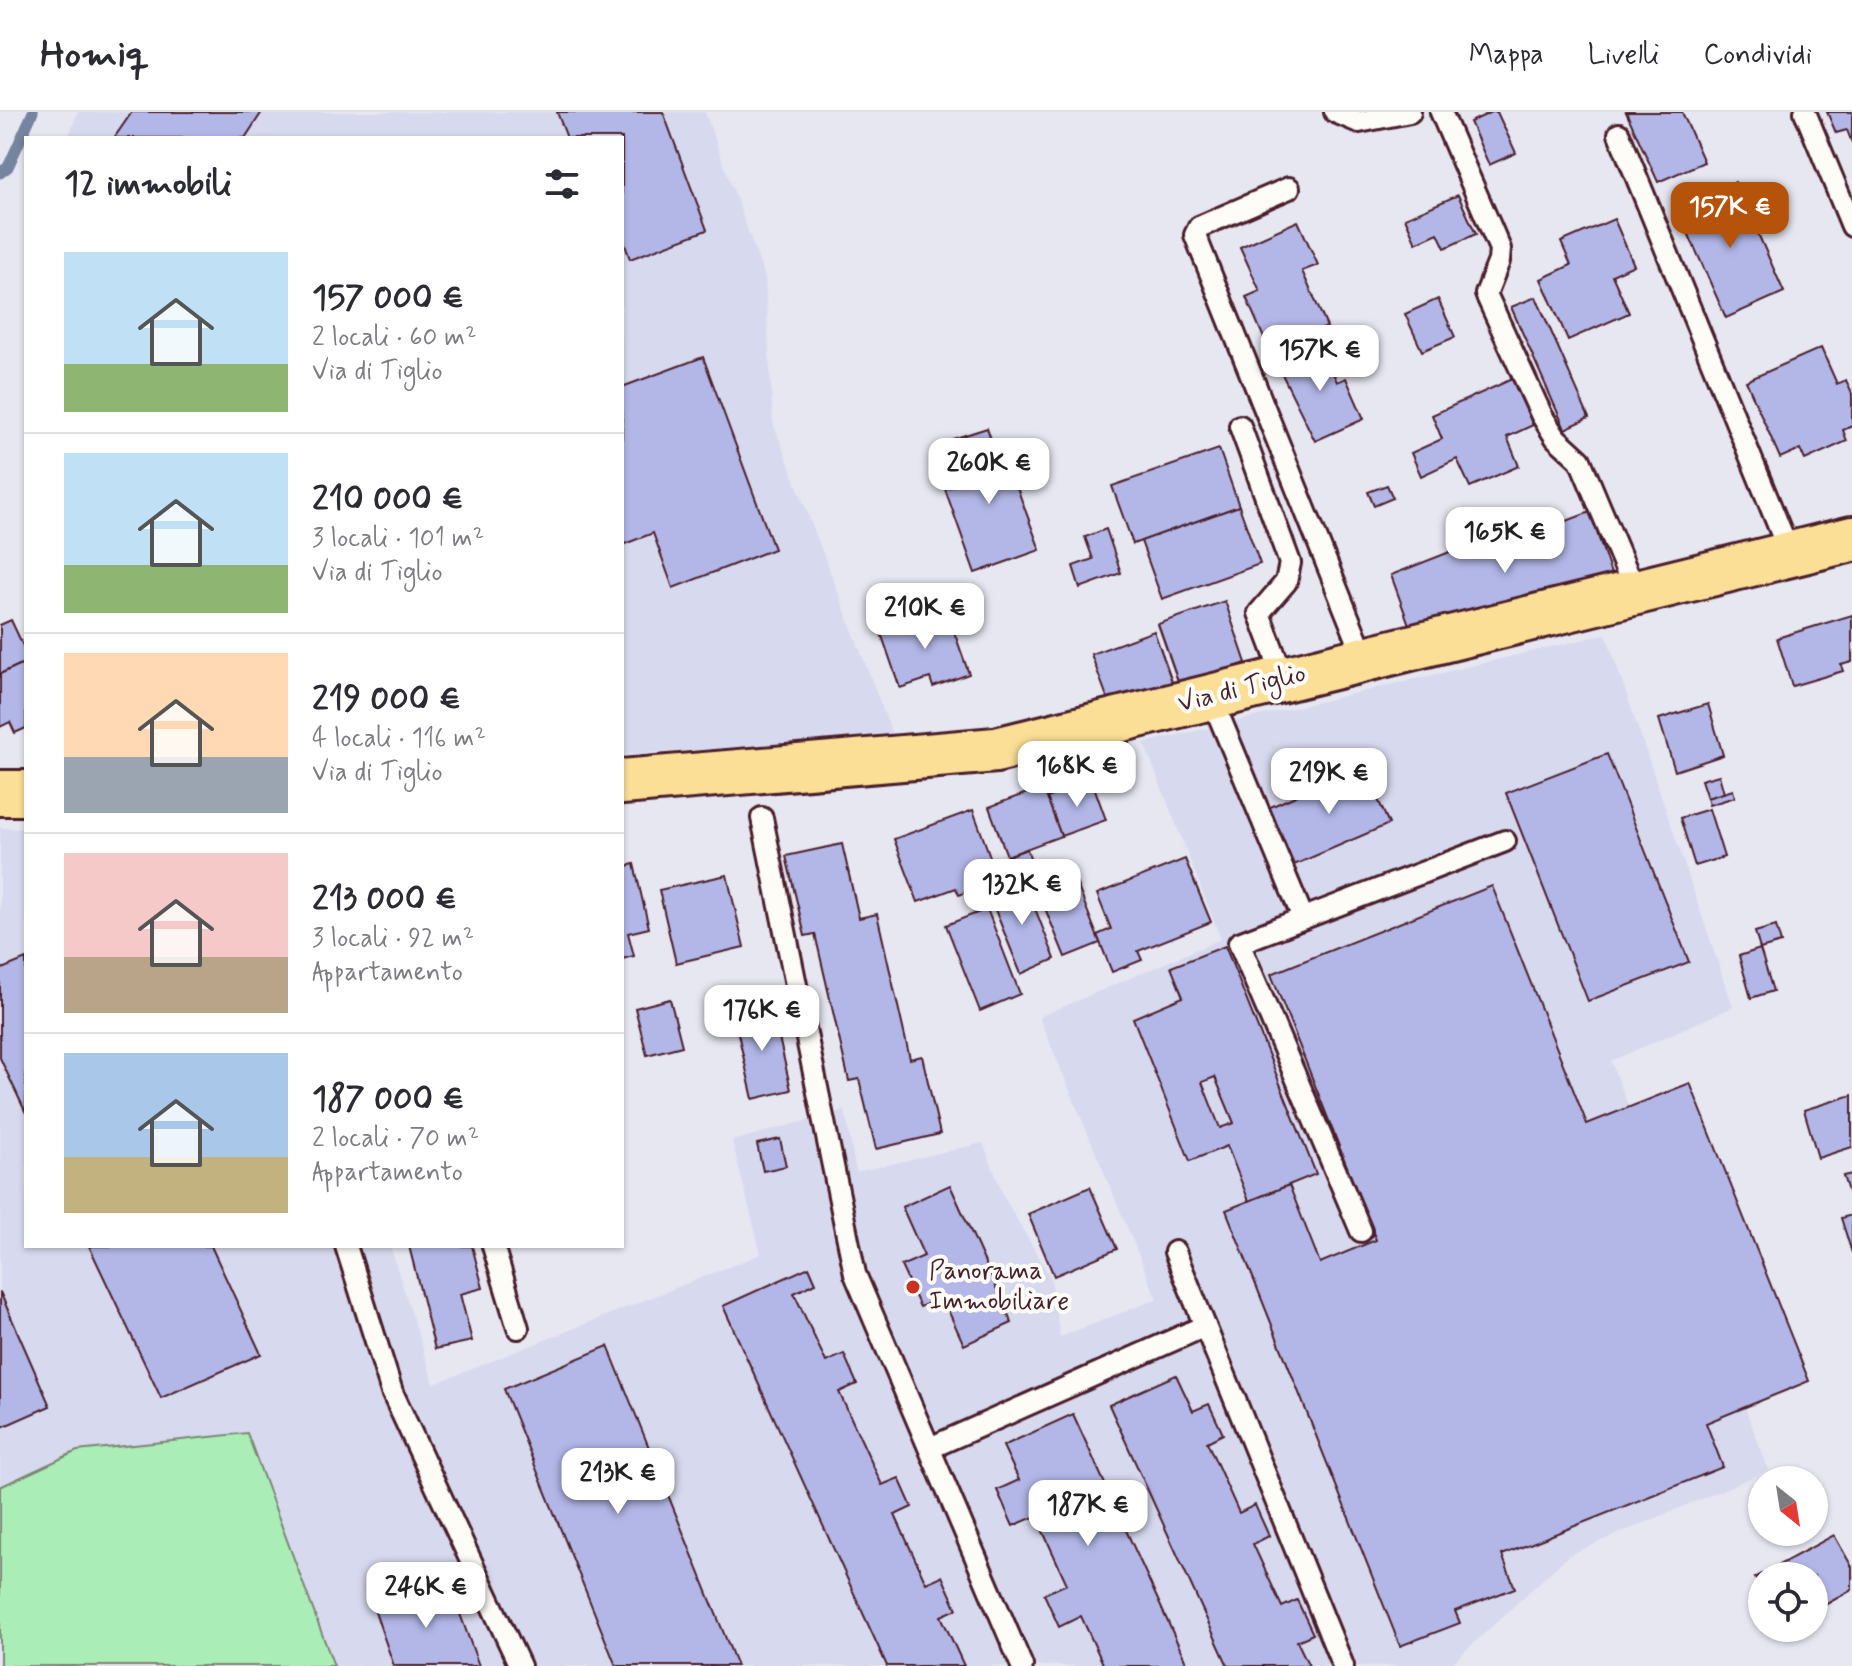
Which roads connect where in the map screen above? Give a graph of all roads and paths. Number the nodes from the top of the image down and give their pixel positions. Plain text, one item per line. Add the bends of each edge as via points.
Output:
1 (1335, 112) edge
2 (1410, 112) edge
3 (1441, 112) edge
4 (1805, 112) edge
5 (1619, 134) dead end
6 (1289, 188) dead end
7 (1852, 226) edge
8 (1240, 426) dead end
9 (1852, 539) edge
10 (1790, 554) junction
11 (1636, 593) junction
12 (1365, 659) junction
13 (1284, 679) junction
14 (1211, 697) junction
15 (624, 782) edge
16 (0, 793) edge
17 (24, 793) edge
18 (762, 818) dead end
19 (1505, 841) dead end
20 (1303, 918) junction
21 (1361, 1231) dead end
22 (347, 1248) edge
23 (494, 1248) edge
24 (1175, 1252) dead end
25 (1205, 1326) junction
26 (518, 1328) dead end
27 (930, 1448) junction
28 (520, 1666) edge
29 (1022, 1666) edge
30 (1343, 1666) edge

1 - 2 lane via 1359,122
3 - 11 lane via 1500,249 1486,294 1542,416 1580,460
4 - 7 lane
5 - 10 lane
6 - 12 lane via 1199,227 1195,235
8 - 13 lane via 1290,563 1286,582 1259,613
9 - 10 main road, Via di Tiglio
10 - 11 main road, Via di Tiglio
11 - 12 main road, Via di Tiglio
12 - 13 main road, Via di Tiglio
13 - 14 main road, Via di Tiglio
14 - 15 main road, Via di Tiglio via 996,750
14 - 20 lane
16 - 17 main road
18 - 27 lane via 855,1274
19 - 20 lane
20 - 21 lane via 1239,943
22 - 28 lane via 392,1392
23 - 26 lane
24 - 25 lane
25 - 27 lane
25 - 30 lane
27 - 29 lane

